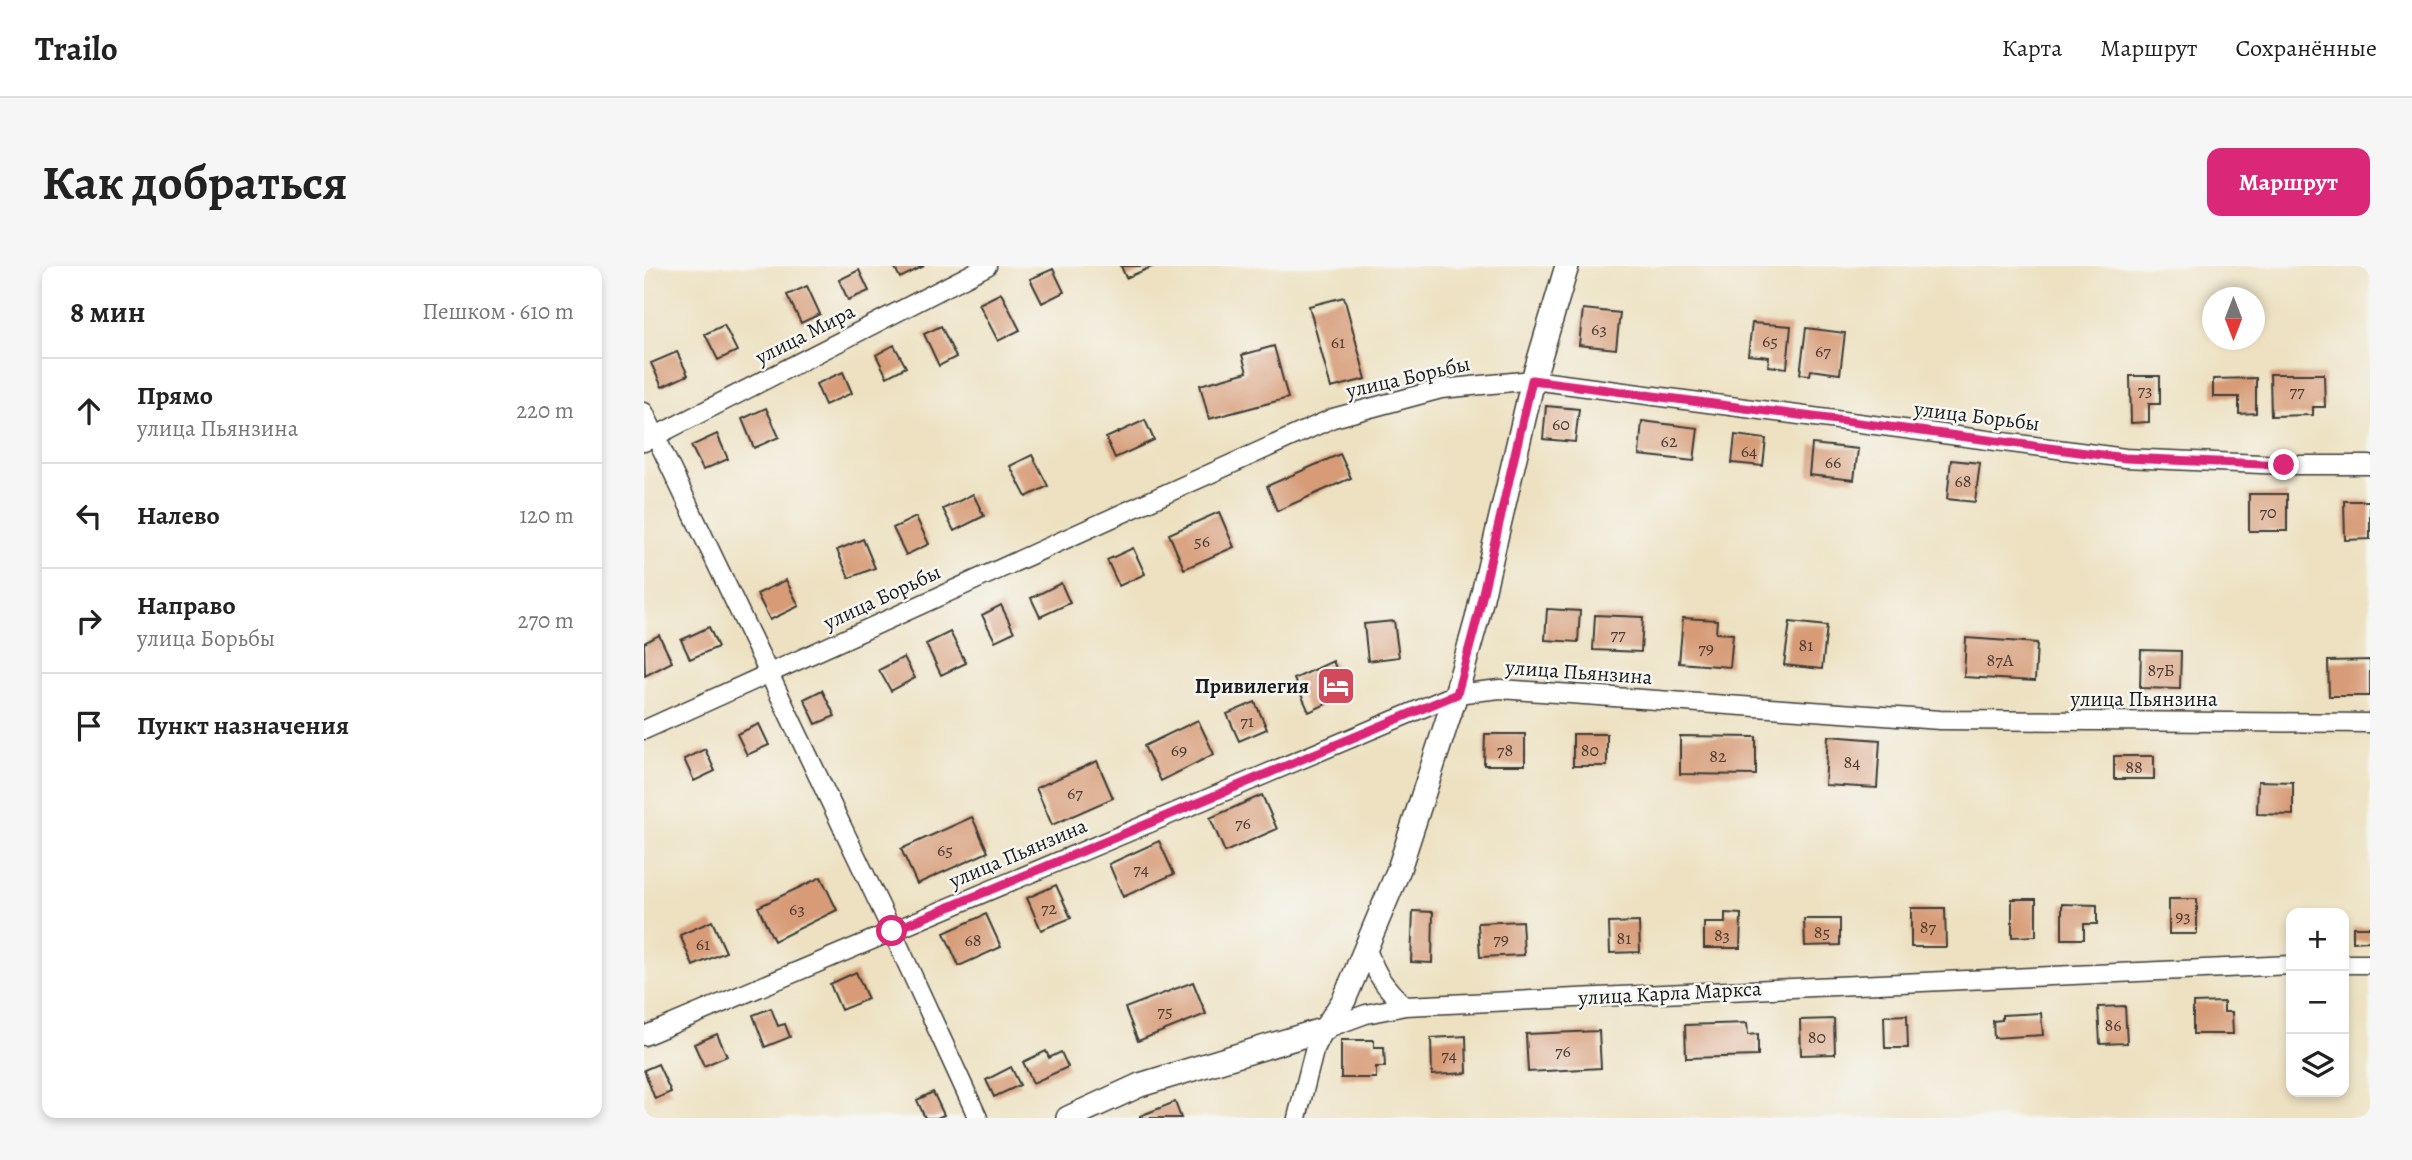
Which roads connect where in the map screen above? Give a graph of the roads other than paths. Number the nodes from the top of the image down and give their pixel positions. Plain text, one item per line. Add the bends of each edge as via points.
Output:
1 (987, 266) edge
2 (1567, 266) edge
3 (1532, 380) junction
4 (644, 412) edge
5 (650, 439) edge
6 (2370, 465) edge
7 (769, 673) junction
8 (1457, 694) junction
9 (2370, 723) edge
10 (644, 730) edge
11 (892, 931) junction
12 (1366, 947) junction
13 (2349, 964) edge
14 (2370, 964) edge
15 (2286, 965) edge
16 (1405, 1006) junction
17 (1325, 1029) junction
18 (644, 1037) edge
19 (978, 1118) edge
20 (1068, 1118) edge
21 (1297, 1118) edge

1 - 5 street, улица Мира
2 - 3 street
3 - 6 street, улица Борьбы via 2125,458
3 - 7 street, улица Борьбы via 1441,389 1333,418
3 - 8 street
4 - 5 street
5 - 7 street
7 - 10 street, улица Борьбы
7 - 11 street
8 - 9 street, улица Пьянзина via 1500,689 1940,720
8 - 11 street, улица Пьянзина
8 - 12 street via 1399,869
11 - 18 street, улица Пьянзина
11 - 19 street
12 - 16 street via 1385,989
12 - 17 street via 1344,1000
13 - 14 street
15 - 16 street, улица Карла Маркса
16 - 17 street, улица Карла Маркса
17 - 20 street, улица Карла Маркса via 1140,1085
17 - 21 street via 1314,1051

